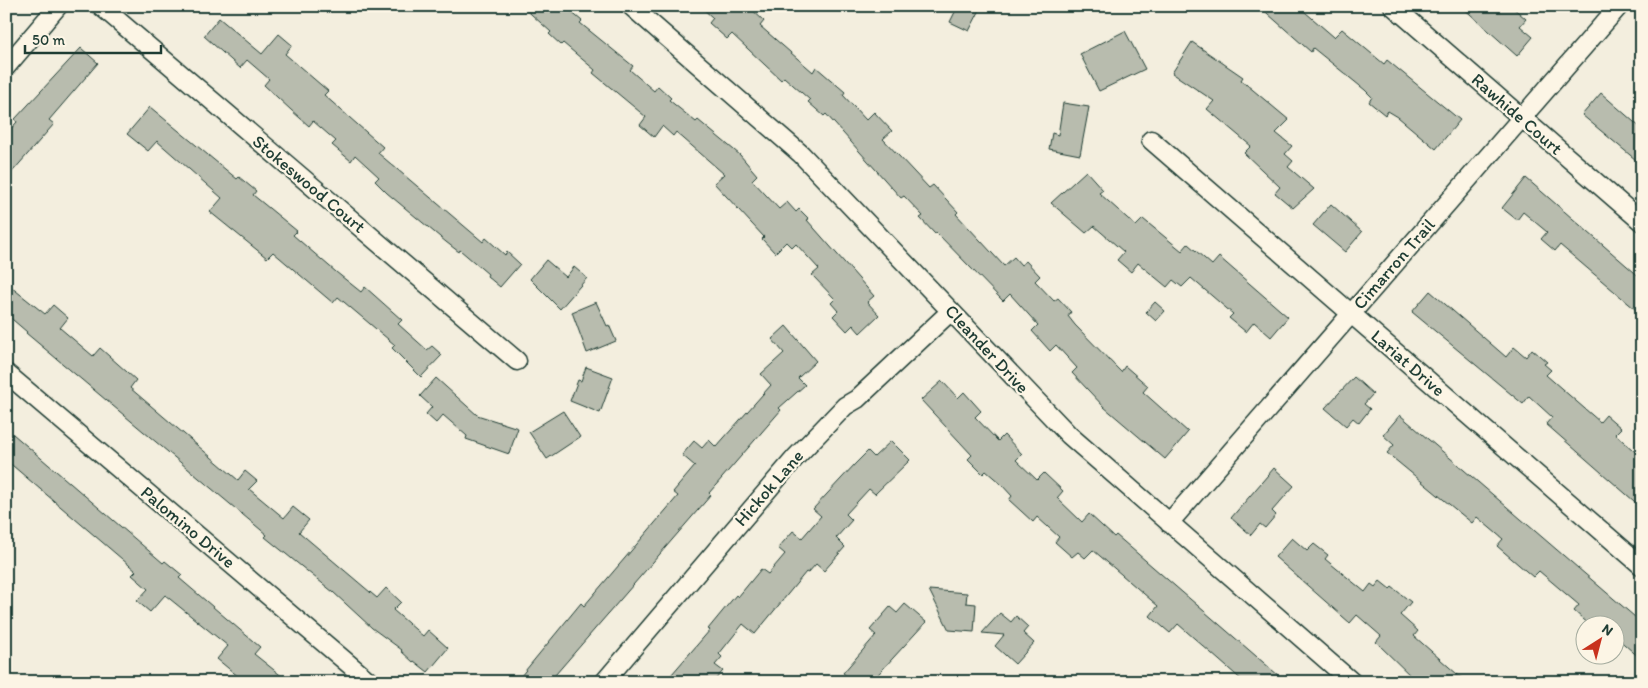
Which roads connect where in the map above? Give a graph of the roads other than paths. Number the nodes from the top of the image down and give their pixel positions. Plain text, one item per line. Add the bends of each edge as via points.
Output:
1 (58, 6) edge
2 (101, 6) edge
3 (631, 6) edge
4 (1393, 6) edge
5 (1619, 6) edge
6 (6, 67) edge
7 (1521, 118) junction
8 (1151, 140) dead end
9 (1642, 222) edge
10 (951, 311) junction
11 (1351, 314) junction
12 (517, 362) dead end
13 (6, 372) edge
14 (1169, 523) junction
15 (1642, 566) edge
16 (370, 682) edge
17 (604, 682) edge
18 (1352, 682) edge

1 - 6 street
2 - 12 street, Stokeswood Court
3 - 10 street, Cleander Drive via 801,154
4 - 7 street, Rawhide Court
5 - 7 street, Cimarron Trail
7 - 9 street, Rawhide Court
7 - 11 street, Cimarron Trail
8 - 11 street, Lariat Drive
10 - 14 street, Cleander Drive via 1069,435
10 - 17 street, Hickok Lane via 857,399 845,406 794,458
11 - 14 street, Cimarron Trail
11 - 15 street, Lariat Drive
13 - 16 street, Palomino Drive
14 - 18 street, Cleander Drive

